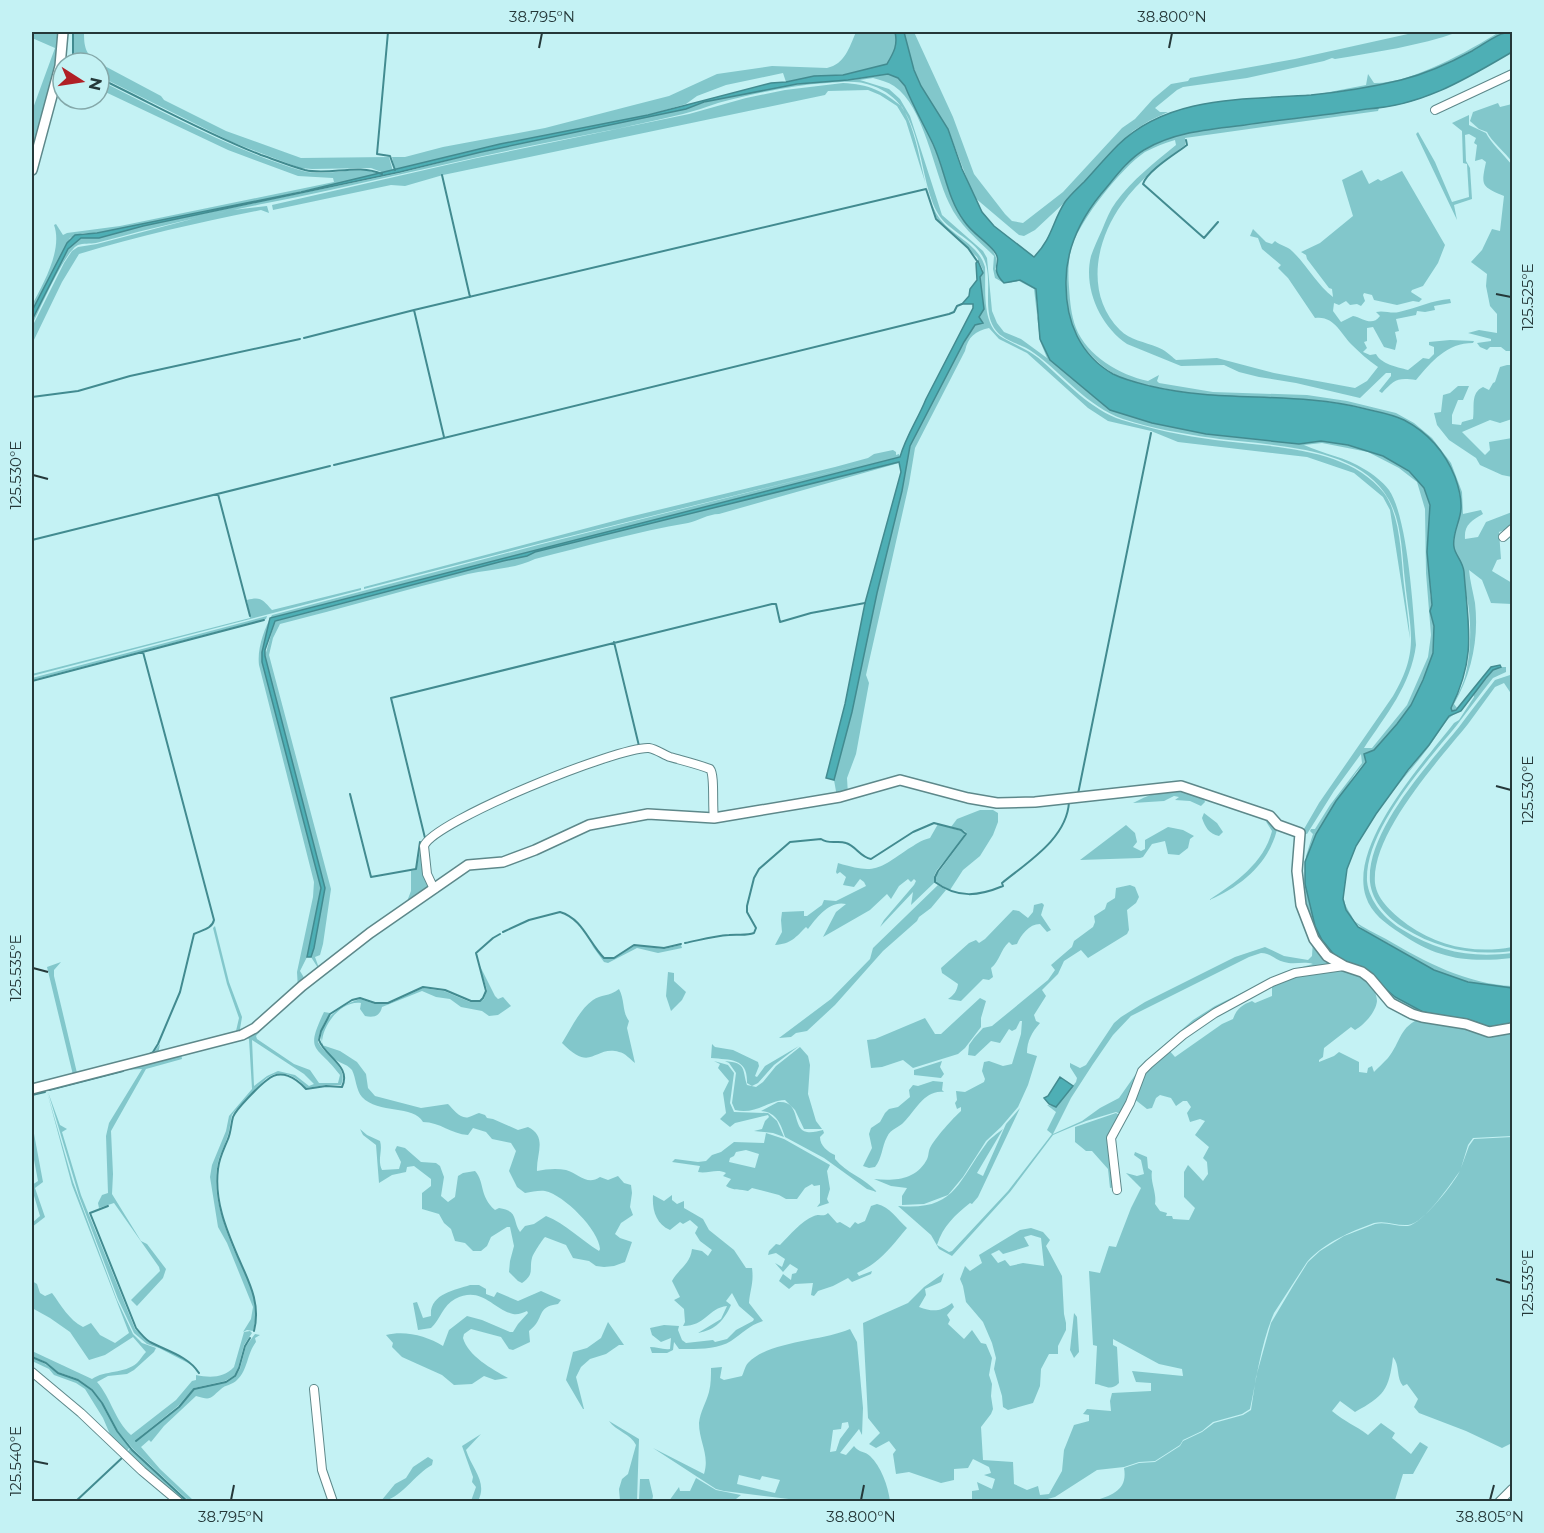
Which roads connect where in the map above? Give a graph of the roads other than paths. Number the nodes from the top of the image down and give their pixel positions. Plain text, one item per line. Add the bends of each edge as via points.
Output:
1 (63, 32) edge
2 (1512, 74) edge
3 (1435, 110) dead end
4 (32, 170) edge
5 (1512, 529) edge
6 (1503, 537) dead end
7 (714, 818) junction
8 (434, 889) junction
9 (1344, 966) junction
10 (1512, 1028) edge
11 (32, 1089) edge
12 (1117, 1190) dead end
13 (32, 1372) edge
14 (314, 1389) dead end
15 (1512, 1489) edge
16 (179, 1502) edge
17 (333, 1502) edge
18 (1499, 1502) edge

1 - 4 street via 60,66
2 - 3 street
5 - 6 street
7 - 8 street via 648,814 589,825 503,862 468,865
7 - 8 street via 710,769 651,748 638,749 497,800 435,834 424,846
7 - 9 street via 840,797 900,780 997,803 1181,786 1270,816 1278,825 1300,833 1298,890 1305,920 1323,952
8 - 11 street via 370,933 242,1035
9 - 10 street via 1370,978 1391,1003 1422,1017 1489,1032
9 - 12 street via 1295,973 1272,982 1215,1013 1149,1064 1142,1071 1111,1138
13 - 16 street
14 - 17 street via 322,1470
15 - 18 street

